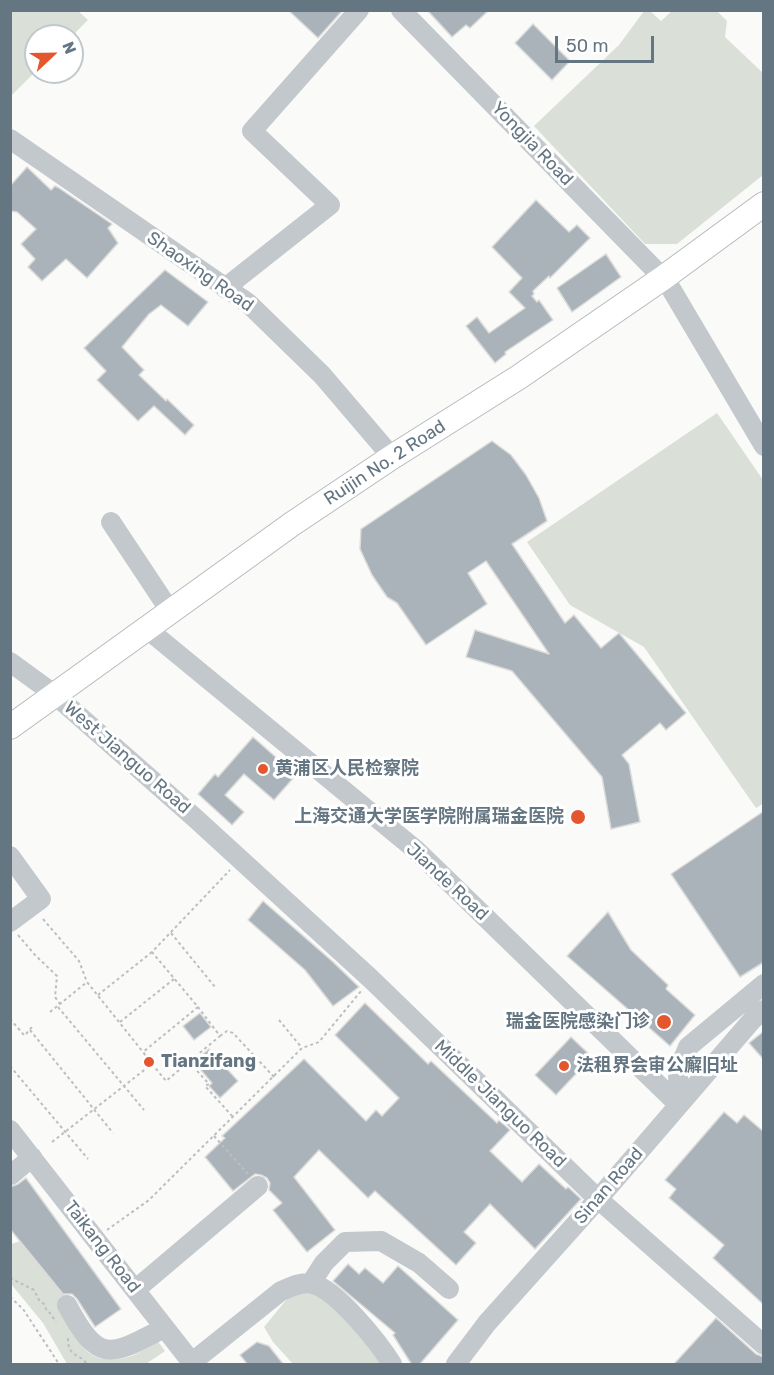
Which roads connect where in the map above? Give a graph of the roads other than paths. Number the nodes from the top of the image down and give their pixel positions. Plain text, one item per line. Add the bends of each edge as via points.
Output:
1 (359, 10) edge
2 (402, 10) edge
3 (10, 139) edge
4 (764, 204) edge
5 (764, 220) edge
6 (667, 282) junction
7 (225, 288) junction
8 (764, 446) edge
9 (392, 457) junction
10 (111, 522) dead end
11 (170, 611) junction
12 (146, 628) junction
13 (10, 662) edge
14 (54, 694) junction
15 (10, 727) edge
16 (10, 856) edge
17 (240, 860) joint
18 (14, 927) edge
19 (764, 984) edge
20 (764, 1010) edge
21 (680, 1105) junction
22 (10, 1130) edge
23 (32, 1157) junction
24 (11, 1175) edge
25 (258, 1186) road end
26 (598, 1199) junction
27 (311, 1283) junction
28 (449, 1289) dead end
29 (135, 1290) junction
30 (67, 1305) dead end
31 (164, 1328) junction
32 (764, 1345) edge
33 (192, 1364) edge
34 (392, 1365) edge
35 (456, 1365) edge

1 - 7 street via 252,131 330,205
2 - 6 street, Yongjia Road
3 - 7 street, Shaoxing Road
4 - 6 main road, Ruijin No. 2 Road
5 - 6 main road
6 - 8 street, Yongjia Road
6 - 9 main road, Ruijin No. 2 Road
7 - 9 street, Shaoxing Road via 248,303 322,375
9 - 11 main road, Ruijin No. 2 Road
10 - 11 street
11 - 12 main road, Ruijin No. 2 Road
12 - 14 main road, Ruijin No. 2 Road
12 - 21 street, Jiande Road via 416,850
13 - 14 street, West Jianguo Road
14 - 15 main road, Ruijin No. 2 Road
14 - 17 street, West Jianguo Road
16 - 18 street via 41,899
17 - 26 street, Middle Jianguo Road via 371,978
19 - 21 street via 688,1047 678,1071
20 - 21 street, Sinan Road
21 - 26 street, Sinan Road
22 - 23 street, Taikang Road
23 - 24 street
23 - 29 street, Taikang Road
25 - 29 street
26 - 32 street, Middle Jianguo Road
26 - 35 street, Sinan Road via 487,1323
27 - 28 street via 345,1242 381,1241 419,1263
27 - 33 street via 281,1291
27 - 34 street via 328,1289 369,1332
29 - 31 street, Taikang Road
30 - 31 street via 88,1340 101,1348 116,1351
31 - 33 street, Taikang Road

